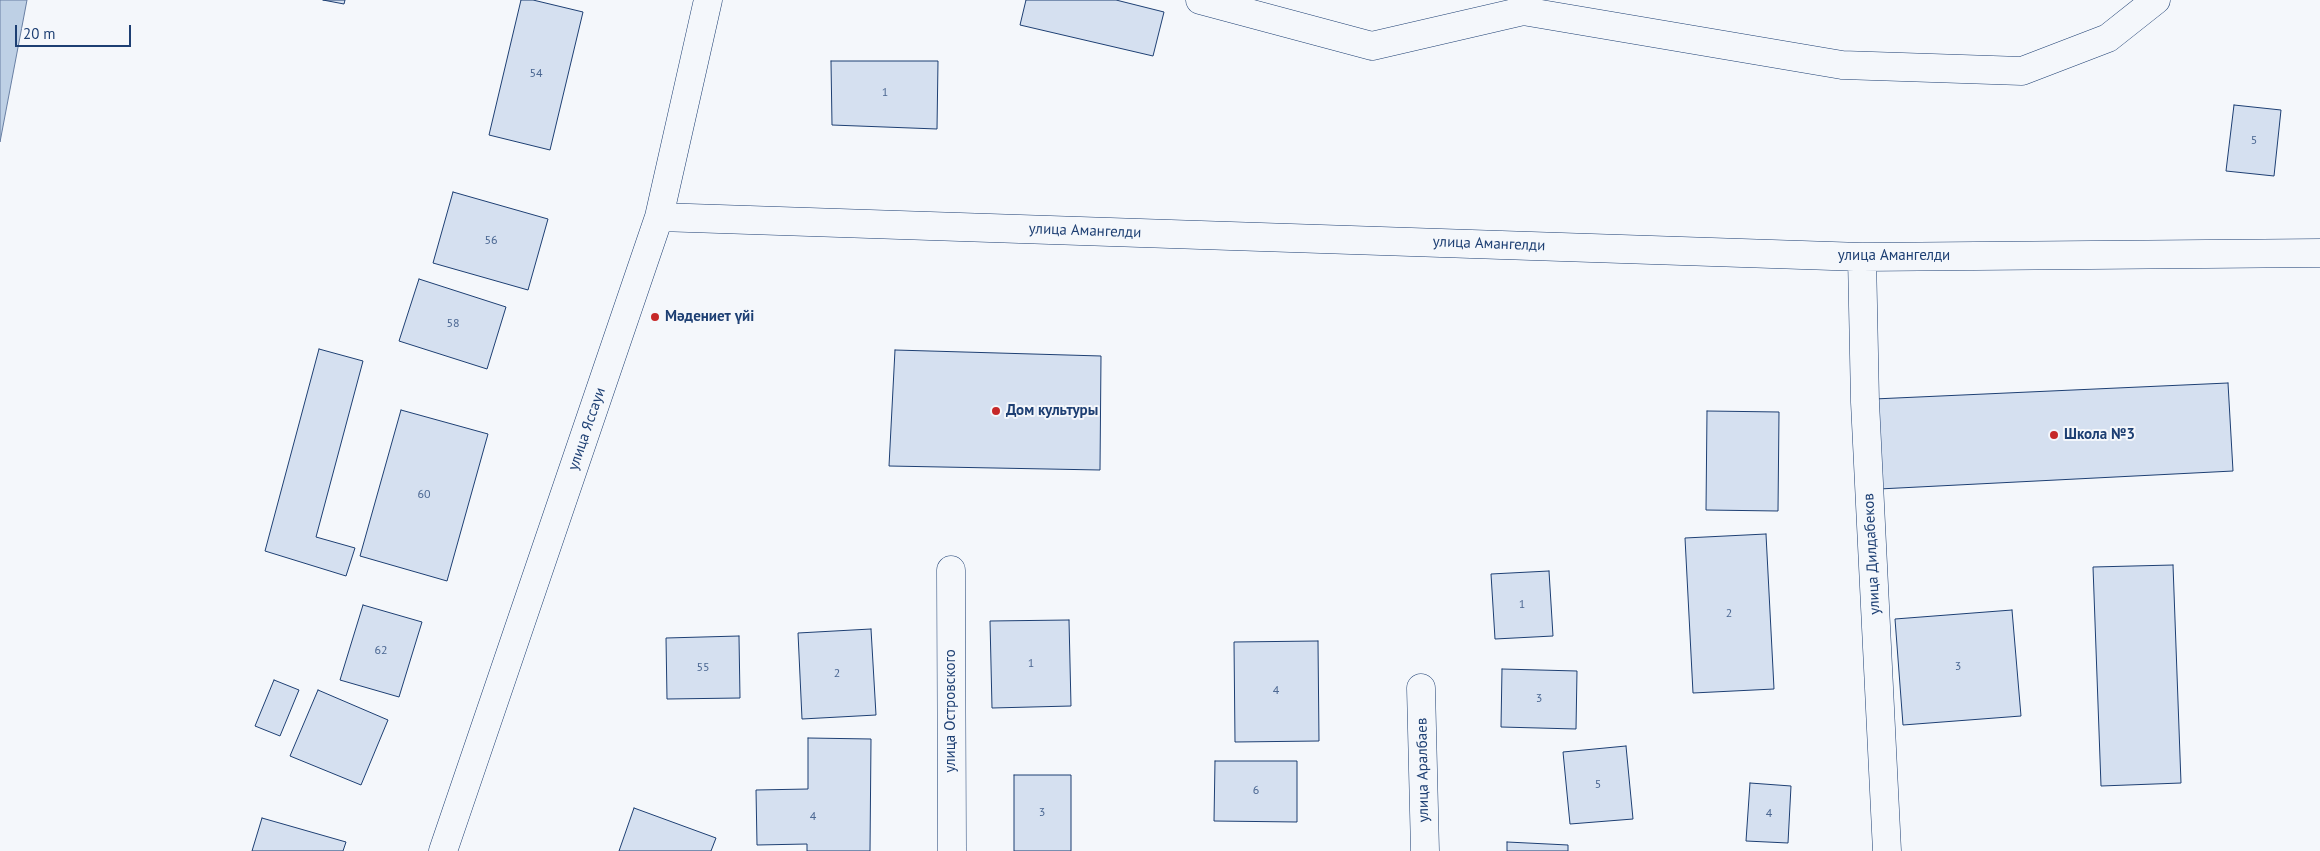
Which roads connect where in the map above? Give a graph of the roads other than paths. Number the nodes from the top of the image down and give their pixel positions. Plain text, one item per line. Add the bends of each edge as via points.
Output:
1 (708, 0) edge
2 (1200, 0) edge
3 (2156, 0) edge
4 (659, 217) junction
5 (2320, 253) edge
6 (1862, 257) junction
7 (950, 570) dead end
8 (1421, 688) dead end
9 (443, 851) edge
10 (952, 851) edge
11 (1425, 851) edge
12 (1887, 851) edge

1 - 4 street, улица Яссауи
2 - 3 street via 1372,46 1524,11 1842,65 2022,71 2108,38
4 - 6 street, улица Амангелди
4 - 9 street, улица Яссауи
5 - 6 street, улица Амангелди
6 - 12 street, улица Дилдабеков via 1865,402
7 - 10 street, улица Островского
8 - 11 street, улица Аралбаев

